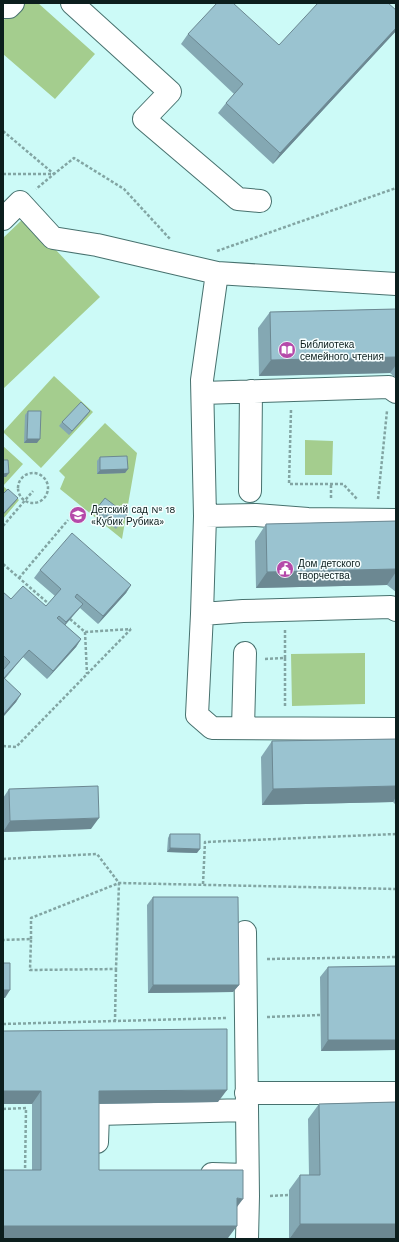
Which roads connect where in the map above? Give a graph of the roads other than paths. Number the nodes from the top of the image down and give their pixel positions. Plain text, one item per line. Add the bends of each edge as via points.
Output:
1 (13, 3) edge
2 (72, 3) edge
3 (3, 7) edge
4 (260, 201) dead end
5 (3, 219) edge
6 (217, 273) junction
7 (396, 284) edge
8 (392, 389) edge
9 (251, 391) junction
10 (203, 393) junction
11 (250, 491) dead end
12 (204, 516) junction
13 (386, 520) edge
14 (396, 610) edge
15 (202, 614) junction
16 (245, 653) dead end
17 (243, 728) junction
18 (396, 730) edge
19 (244, 932) dead end
20 (396, 1093) edge
21 (246, 1101) junction
22 (97, 1158) edge
23 (192, 1174) edge
24 (247, 1175) junction
25 (247, 1239) edge

1 - 3 lane via 9,7
2 - 4 lane via 170,92 144,119 238,199
5 - 6 lane via 20,202 53,238 97,245
6 - 7 lane
6 - 10 lane via 202,380
8 - 9 lane
9 - 10 lane
9 - 11 lane
10 - 12 lane
12 - 13 lane via 256,515
12 - 15 lane
14 - 15 lane via 391,607
15 - 17 lane via 197,715 212,728
16 - 17 lane
17 - 18 lane
19 - 21 lane
20 - 21 lane
21 - 22 lane via 98,1114
21 - 24 lane
23 - 24 lane
24 - 25 lane

